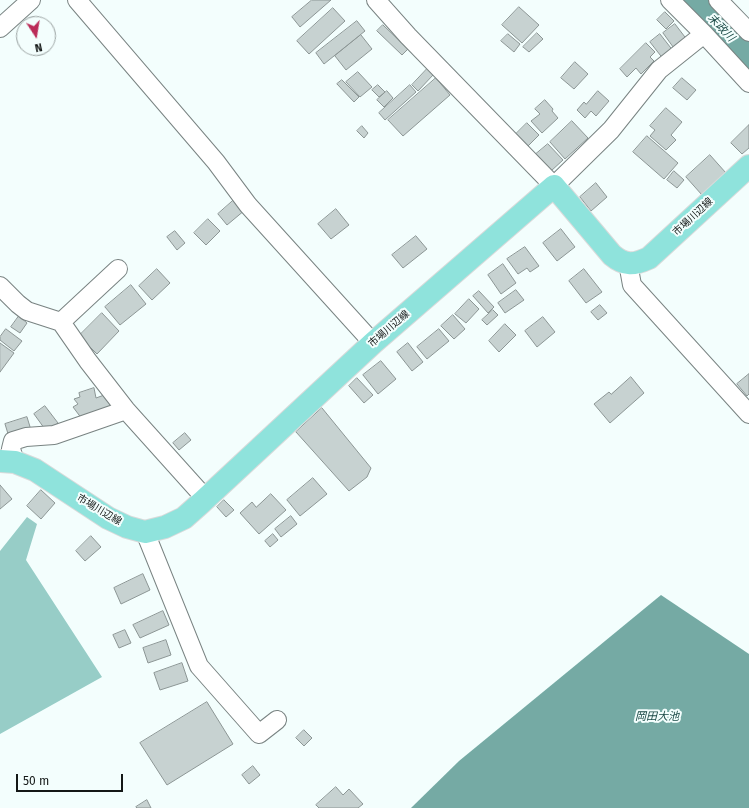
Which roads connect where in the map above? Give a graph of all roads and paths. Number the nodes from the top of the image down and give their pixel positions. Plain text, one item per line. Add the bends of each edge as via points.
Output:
1 (31, 0) edge
2 (77, 0) edge
3 (376, 0) edge
4 (670, 0) edge
5 (718, 0) edge
6 (0, 28) edge
7 (749, 32) edge
8 (704, 34) junction
9 (749, 83) edge
10 (749, 166) edge
11 (554, 186) junction
12 (628, 263) junction
13 (118, 269) dead end
14 (0, 286) edge
15 (61, 322) junction
16 (373, 343) junction
17 (126, 410) junction
18 (749, 414) edge
19 (7, 462) edge
20 (206, 499) junction
21 (145, 532) junction
22 (277, 720) dead end

1 - 6 street
2 - 16 street via 216,162 248,205
3 - 11 street
4 - 8 street
5 - 7 street
8 - 9 street
8 - 11 street via 659,70 611,130
10 - 12 main road, 市場川辺線 via 649,258 638,263
11 - 12 main road via 612,254
11 - 16 main road, 市場川辺線
12 - 18 street via 632,285
13 - 15 street
14 - 15 street via 27,311
15 - 17 street
16 - 20 main road, 市場川辺線
17 - 19 street via 54,435 26,437 13,441
17 - 20 street
19 - 21 main road, 市場川辺線 via 35,470 108,518
20 - 21 main road, 市場川辺線 via 184,518 165,527
21 - 22 street via 199,666 259,734

